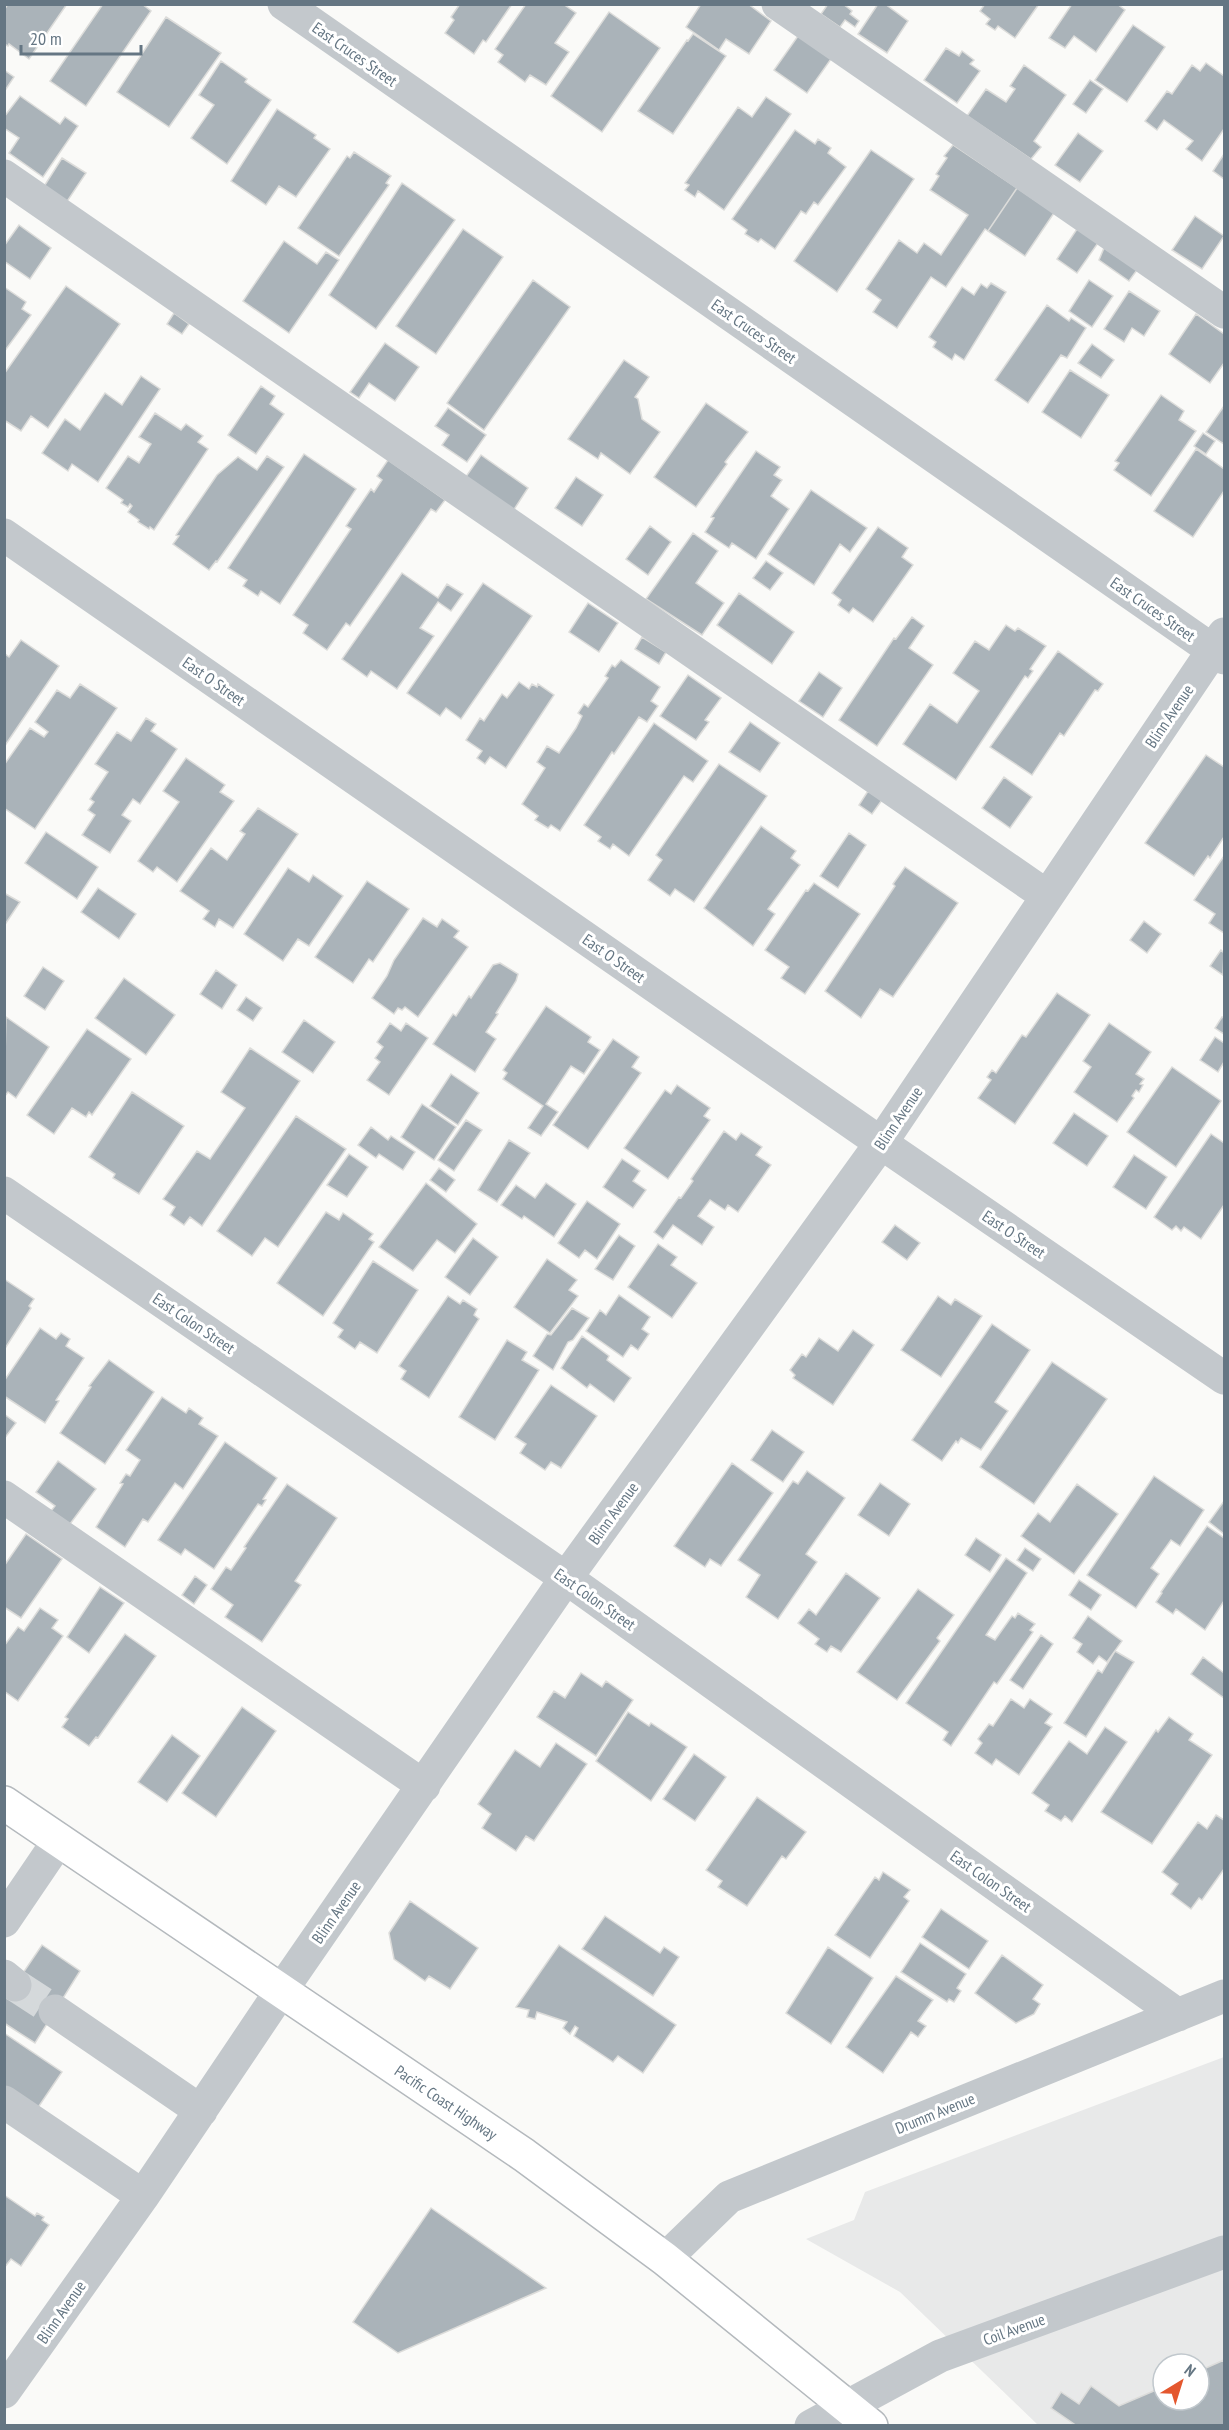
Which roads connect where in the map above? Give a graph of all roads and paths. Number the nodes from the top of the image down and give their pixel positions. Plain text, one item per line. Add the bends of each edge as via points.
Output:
1 (284, 4) edge
2 (778, 4) edge
3 (4, 176) edge
4 (1224, 312) edge
5 (4, 535) edge
6 (1221, 648) edge
7 (1047, 896) junction
8 (881, 1143) junction
9 (4, 1193) edge
10 (1224, 1378) edge
11 (4, 1497) edge
12 (566, 1578) junction
13 (424, 1786) junction
14 (4, 1803) edge
15 (59, 1840) junction
16 (4, 1921) edge
17 (281, 1991) junction
18 (1224, 1996) edge
19 (55, 2011) tunnel mouth
20 (1178, 2015) junction
21 (4, 2102) edge
22 (201, 2110) junction
23 (143, 2196) junction
24 (1224, 2252) edge
25 (665, 2259) junction
26 (4, 2392) edge
27 (846, 2406) junction
28 (811, 2426) edge
29 (871, 2426) edge

1 - 6 street, East Cruces Street
2 - 4 street
3 - 7 street
5 - 8 street, East O Street
6 - 7 street, Blinn Avenue
7 - 8 street, Blinn Avenue
8 - 10 street, East O Street
8 - 12 street, Blinn Avenue
9 - 12 street, East Colon Street
11 - 13 street
12 - 13 street, Blinn Avenue
12 - 20 street, East Colon Street
13 - 17 street, Blinn Avenue
14 - 15 highway, Pacific Coast Highway
15 - 16 street
15 - 17 highway, Pacific Coast Highway
17 - 22 street, Blinn Avenue
17 - 25 highway, Pacific Coast Highway via 524,2155
18 - 20 street, Drumm Avenue
19 - 22 street
20 - 25 street, Drumm Avenue via 729,2196
21 - 23 street
22 - 23 street, Blinn Avenue
23 - 26 street, Blinn Avenue
24 - 27 street, Coil Avenue via 940,2356
25 - 27 highway, Pacific Coast Highway
27 - 28 street, Coil Avenue
27 - 29 highway, Pacific Coast Highway

